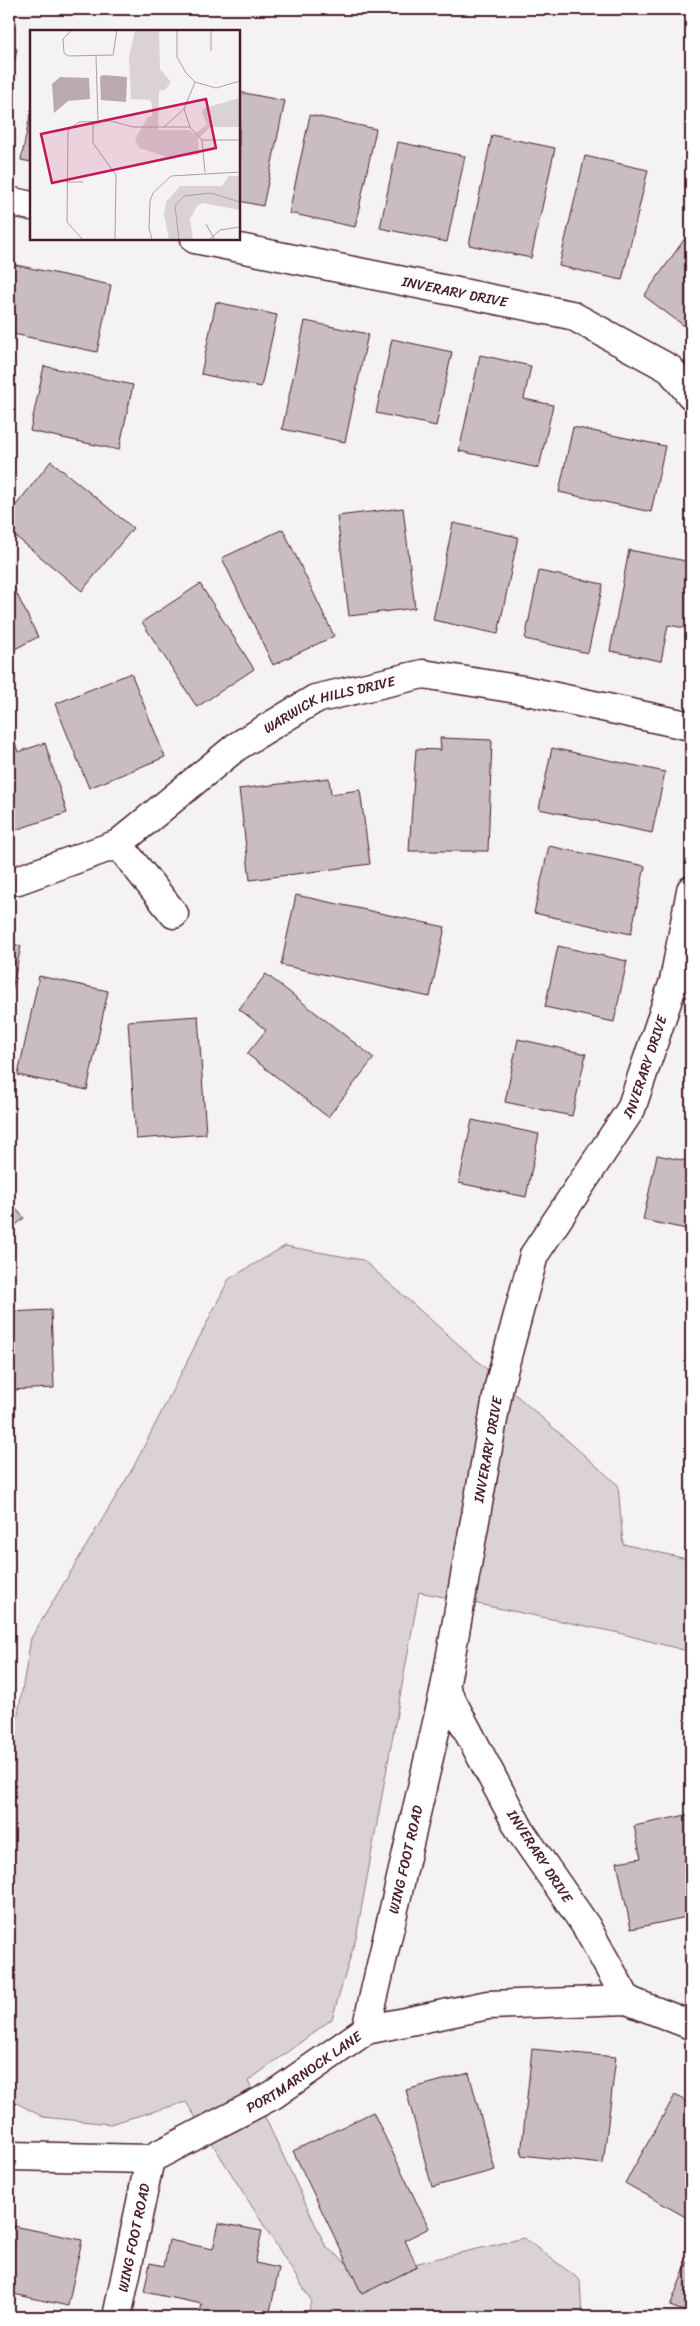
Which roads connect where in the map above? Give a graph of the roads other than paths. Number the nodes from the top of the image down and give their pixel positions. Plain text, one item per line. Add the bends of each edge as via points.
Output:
1 (9, 201) edge
2 (30, 206) edge
3 (200, 240) edge
4 (691, 395) edge
5 (691, 726) edge
6 (118, 844) junction
7 (9, 881) edge
8 (691, 890) edge
9 (174, 914) dead end
10 (445, 1688) junction
11 (627, 2000) junction
12 (691, 2025) edge
13 (366, 2030) junction
14 (9, 2156) edge
15 (150, 2159) junction
16 (117, 2317) edge

1 - 2 street
3 - 4 street, INVERARY DRIVE via 571,315 670,369
5 - 6 street, WARWICK HILLS DRIVE via 523,690 423,674 315,699 236,747
6 - 7 street, WARWICK HILLS DRIVE
6 - 9 street
8 - 10 street, INVERARY DRIVE via 674,981 631,1109 534,1255 498,1386
10 - 11 street, INVERARY DRIVE via 521,1832 586,1926
10 - 13 street, WING FOOT ROAD
11 - 12 street, PORTMARNOCK LANE
11 - 13 street, PORTMARNOCK LANE via 488,2005
13 - 15 street, PORTMARNOCK LANE via 273,2095
14 - 15 street, PORTMARNOCK LANE
15 - 16 street, WING FOOT ROAD

